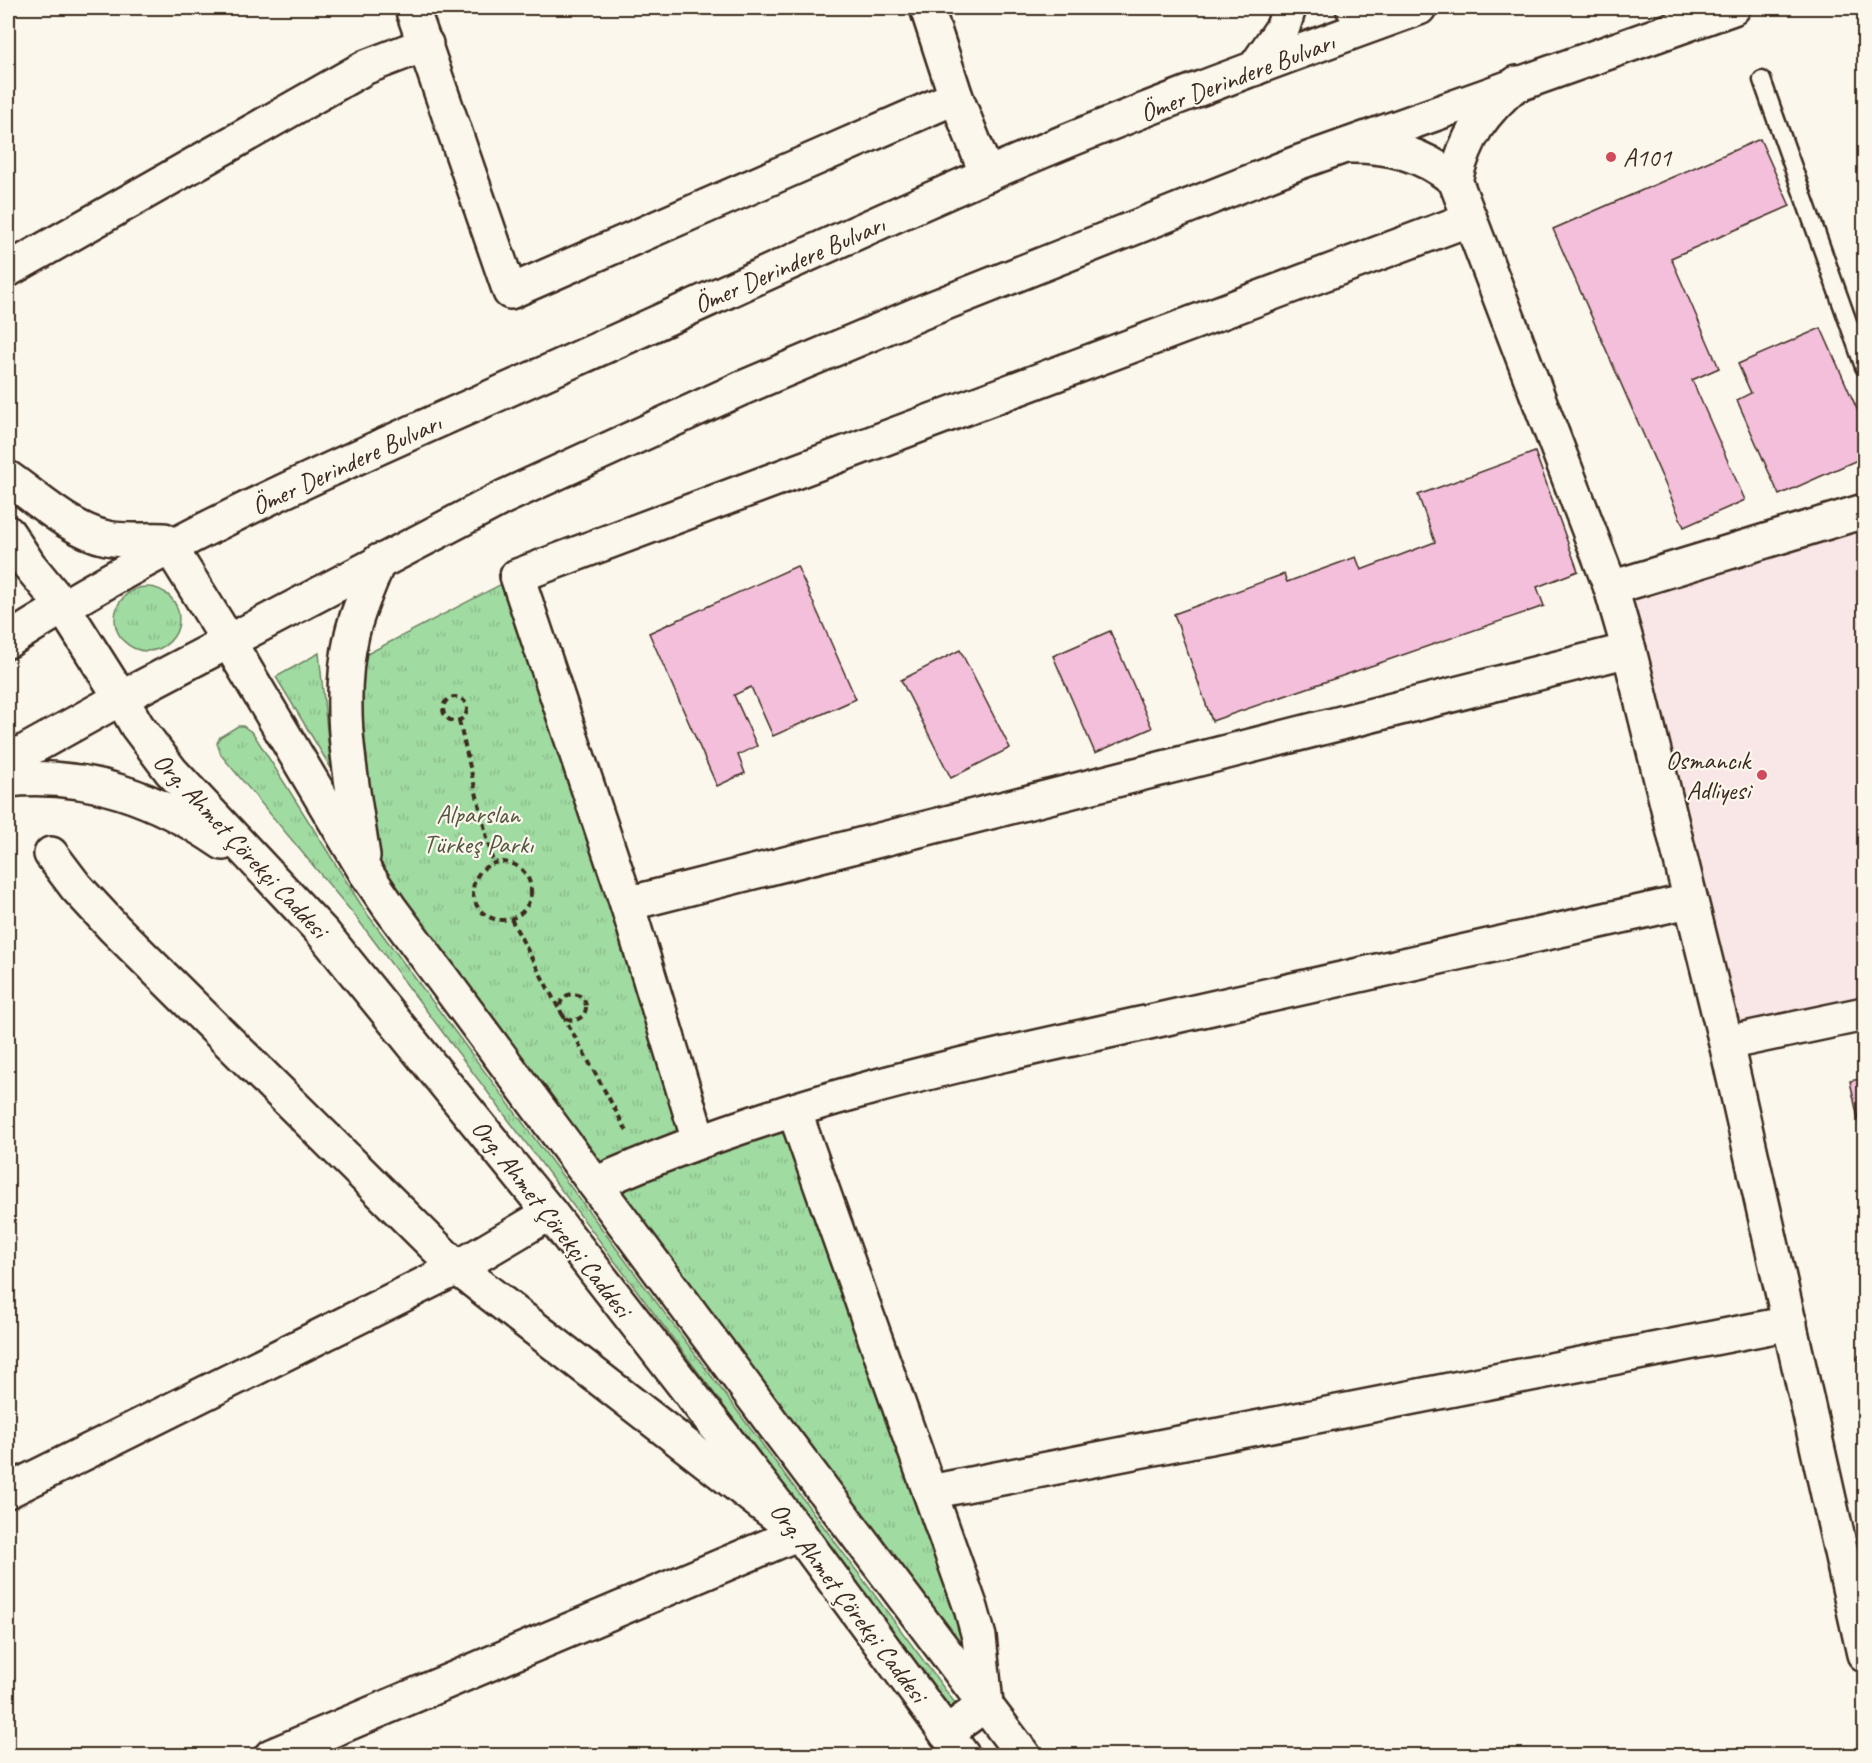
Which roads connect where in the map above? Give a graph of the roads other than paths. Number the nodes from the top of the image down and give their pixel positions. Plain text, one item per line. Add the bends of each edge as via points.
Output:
1 (412, 8) edge
2 (927, 8) edge
3 (1289, 8) edge
4 (1353, 8) edge
5 (1733, 8) edge
6 (1408, 11) edge
7 (426, 44) junction
8 (1254, 69) junction
9 (1762, 80) dead end
10 (1518, 82) junction
11 (956, 97) junction
12 (1342, 146) junction
13 (987, 175) junction
14 (1455, 180) junction
15 (1470, 219) junction
16 (8, 270) edge
17 (1864, 368) edge
18 (8, 478) edge
19 (1864, 511) edge
20 (8, 533) edge
21 (170, 546) junction
22 (379, 561) junction
23 (1611, 588) junction
24 (62, 605) junction
25 (8, 640) edge
26 (229, 642) junction
27 (1629, 650) junction
28 (121, 698) junction
29 (8, 761) edge
30 (8, 780) edge
31 (51, 854) dead end
32 (366, 873) junction
33 (292, 898) junction
34 (1689, 901) junction
35 (627, 904) junction
36 (1864, 1014) edge
37 (1726, 1043) junction
38 (794, 1110) junction
39 (699, 1141) junction
40 (595, 1184) junction
41 (550, 1213) junction
42 (457, 1268) junction
43 (1790, 1323) junction
44 (8, 1491) edge
45 (930, 1492) junction
46 (799, 1533) junction
47 (1864, 1654) edge
48 (986, 1704) junction
49 (954, 1744) edge
50 (271, 1755) edge
51 (1024, 1755) edge

1 - 7 main road
2 - 11 main road
3 - 8 main road via 1283,27
4 - 6 main road
5 - 10 main road
6 - 8 main road, Ömer Derindere Bulvarı
7 - 11 main road via 510,292
7 - 16 main road via 366,67
8 - 13 main road, Ömer Derindere Bulvarı
9 - 17 lane
10 - 12 main road
10 - 14 main road via 1477,124
11 - 13 main road
12 - 14 main road via 1368,145 1405,151 1437,166
12 - 22 main road via 925,311 740,390 504,497
13 - 21 main road, Ömer Derindere Bulvarı
14 - 15 main road
15 - 23 main road
15 - 35 main road via 517,576
18 - 21 main road via 63,518 94,534 116,540 164,540
19 - 23 main road
20 - 24 main road, Org. Ahmet Çörekçi Caddesi via 28,565
21 - 24 main road, Ömer Derindere Bulvarı
21 - 26 main road, Org. Ahmet Çörekçi Caddesi
22 - 26 main road
22 - 32 main road, Org. Ahmet Çörekçi Caddesi via 352,633 344,707
23 - 27 main road
24 - 25 main road, Ömer Derindere Bulvarı
24 - 28 main road, Org. Ahmet Çörekçi Caddesi
26 - 28 main road
26 - 32 main road, Org. Ahmet Çörekçi Caddesi
27 - 34 main road
27 - 35 main road
28 - 29 main road
28 - 33 main road, Org. Ahmet Çörekçi Caddesi via 171,771
30 - 33 main road via 83,784 151,802 236,852
31 - 42 main road via 114,928
32 - 40 main road, Org. Ahmet Çörekçi Caddesi
33 - 41 main road, Org. Ahmet Çörekçi Caddesi
34 - 37 main road
34 - 38 main road via 941,1068
35 - 39 main road
36 - 37 main road
37 - 43 main road
38 - 39 main road
38 - 45 main road
39 - 40 main road
40 - 48 main road, Org. Ahmet Çörekçi Caddesi
41 - 42 main road
41 - 46 main road, Org. Ahmet Çörekçi Caddesi
42 - 44 main road
42 - 46 main road
43 - 45 main road
43 - 47 main road
45 - 48 main road via 979,1637
46 - 49 main road, Org. Ahmet Çörekçi Caddesi
46 - 50 main road
48 - 49 main road
48 - 51 main road, Org. Ahmet Çörekçi Caddesi

